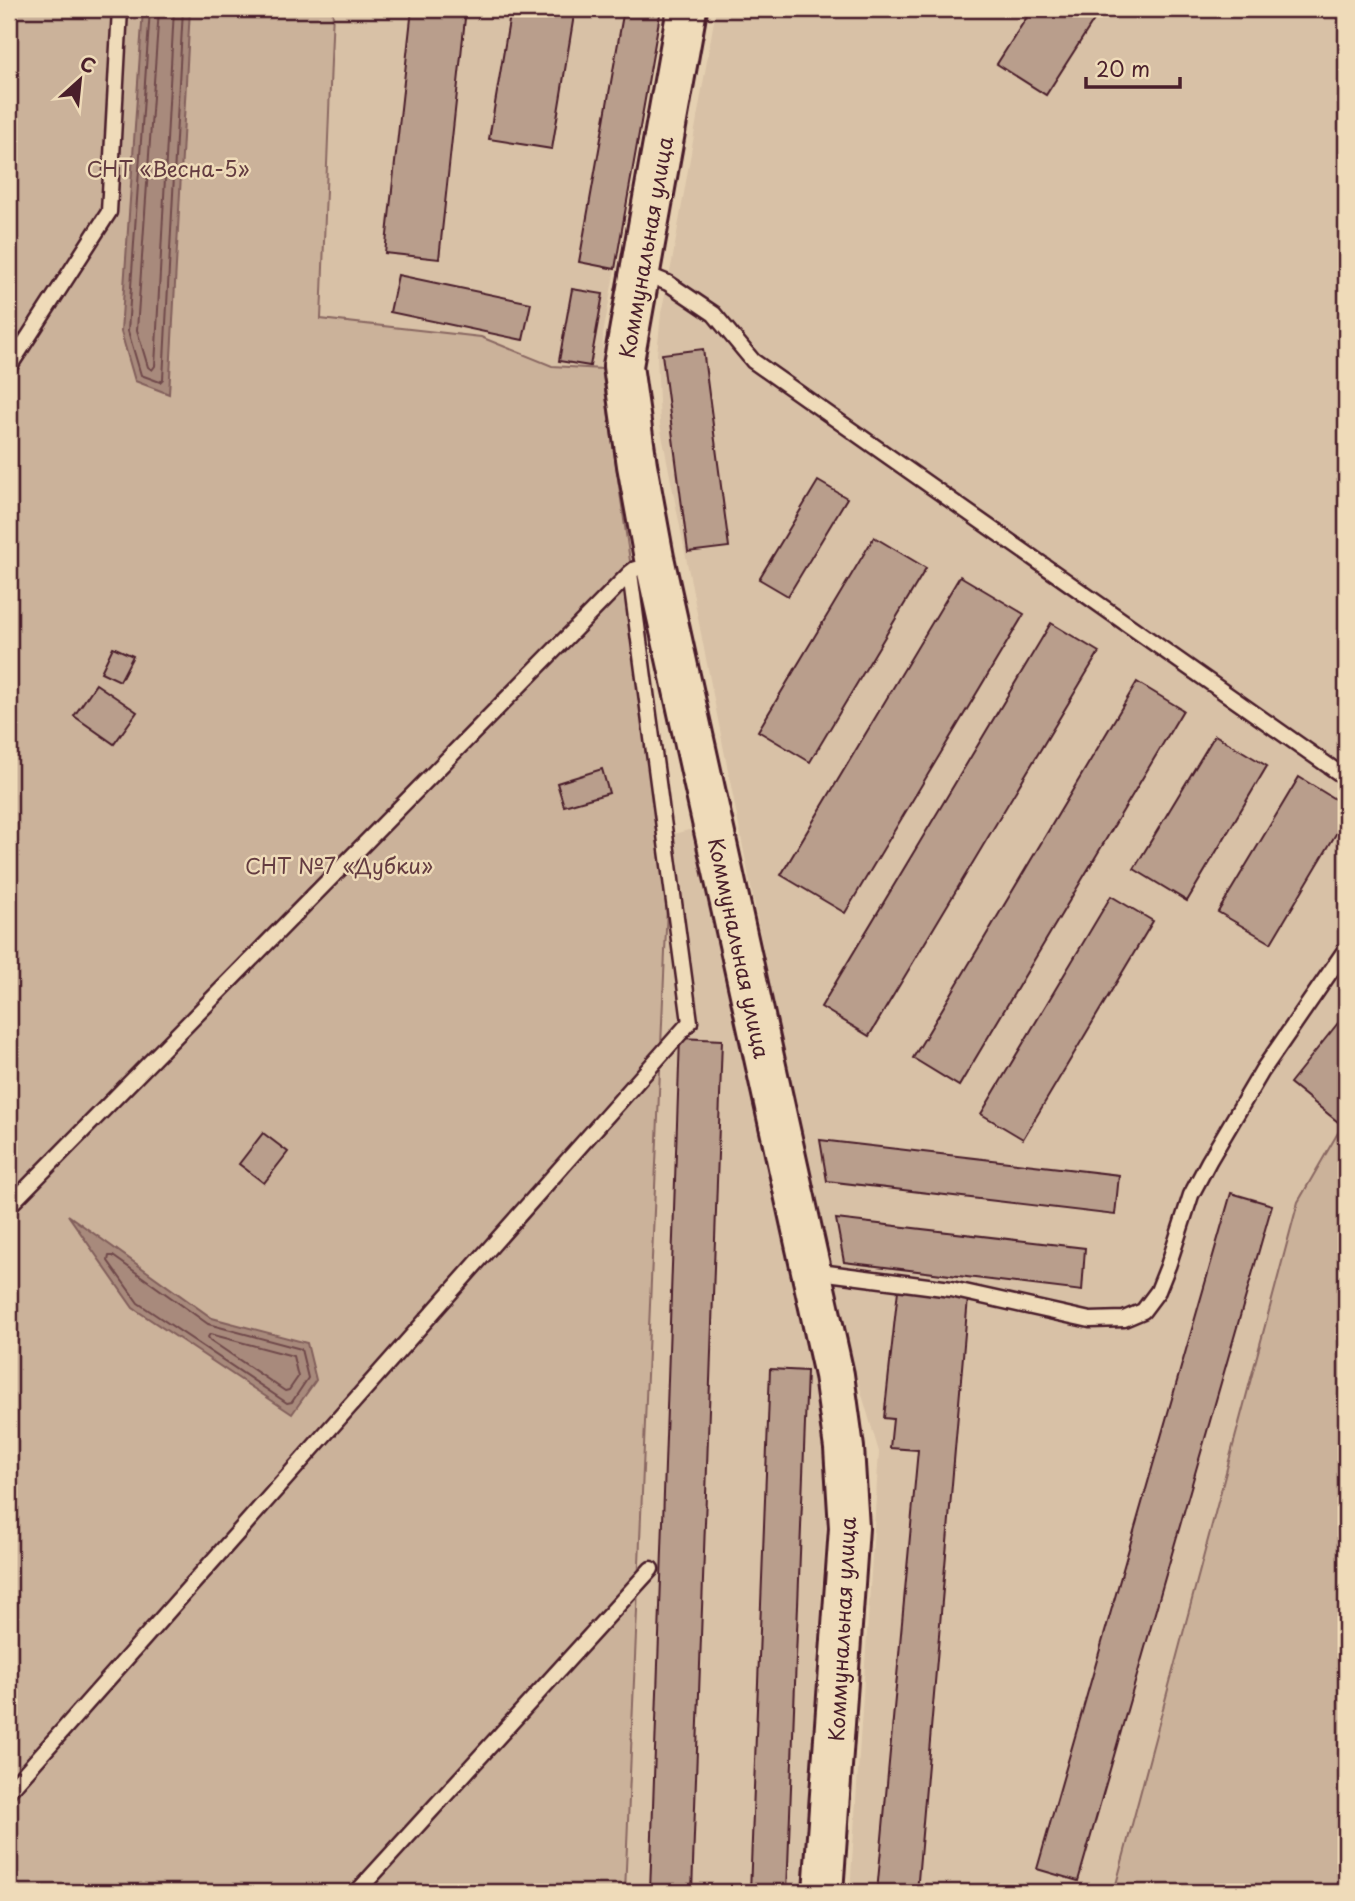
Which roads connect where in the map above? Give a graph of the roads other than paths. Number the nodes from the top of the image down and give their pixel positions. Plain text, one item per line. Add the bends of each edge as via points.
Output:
1 (120, 9) edge
2 (687, 9) edge
3 (640, 271) junction
4 (9, 367) edge
5 (642, 565) junction
6 (1346, 778) edge
7 (1346, 949) edge
8 (9, 1206) edge
9 (811, 1271) junction
10 (652, 1569) dead end
11 (9, 1791) edge
12 (357, 1892) edge
13 (823, 1892) edge

1 - 4 lane via 109,212
2 - 3 street, Коммунальная улица
3 - 5 street, Коммунальная улица via 623,366 637,465
3 - 6 lane via 714,314 753,362
5 - 8 lane
5 - 9 street, Коммунальная улица
5 - 11 lane via 690,1021
7 - 9 lane via 1262,1071 1209,1161 1191,1195 1158,1291 1143,1311 1124,1319 1090,1320 951,1289
9 - 13 street, Коммунальная улица via 834,1375 849,1528
10 - 12 lane

